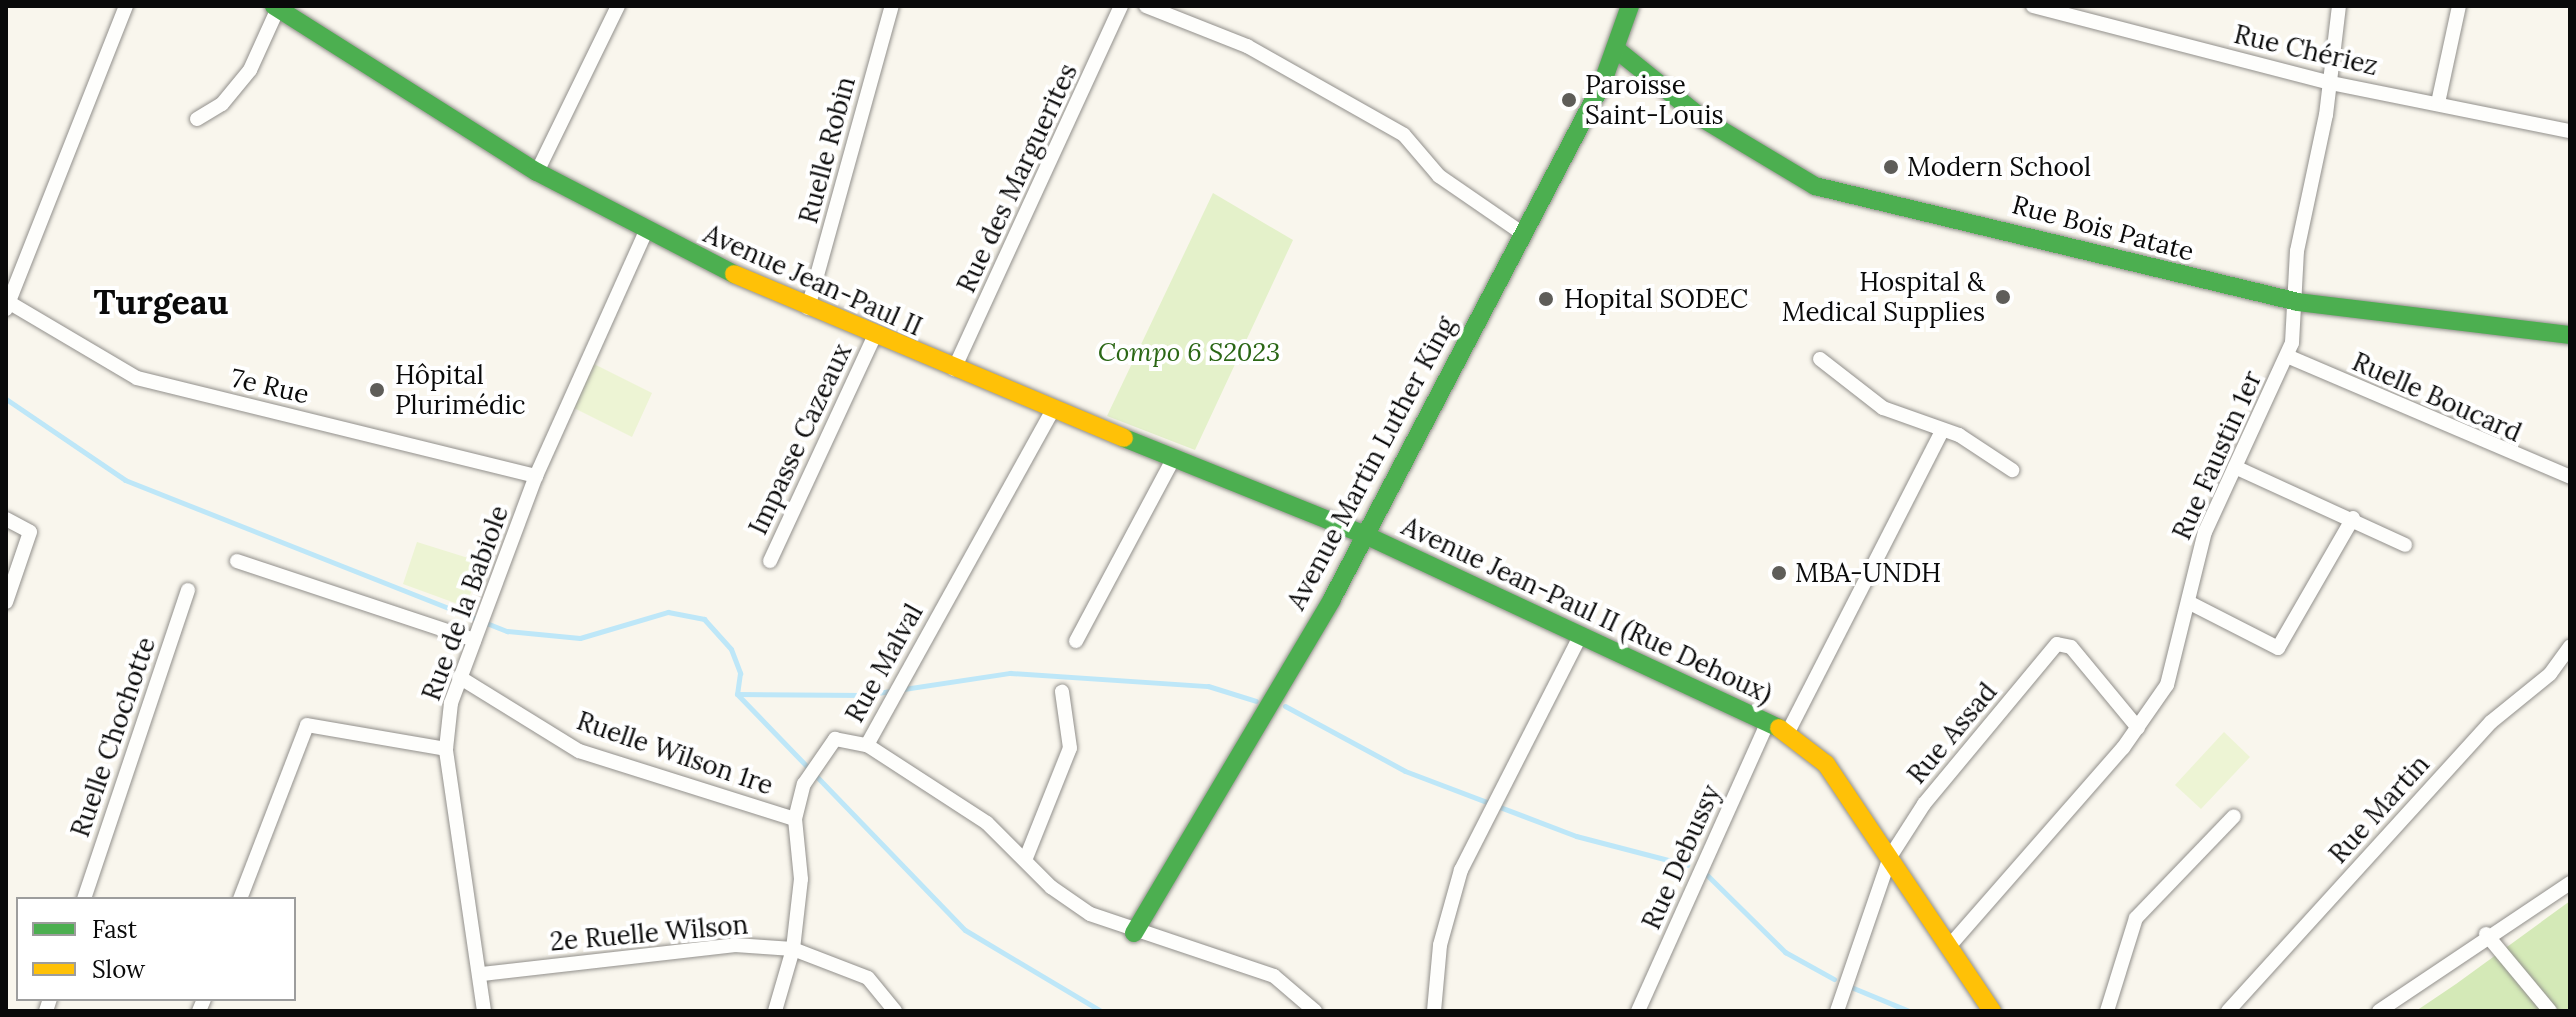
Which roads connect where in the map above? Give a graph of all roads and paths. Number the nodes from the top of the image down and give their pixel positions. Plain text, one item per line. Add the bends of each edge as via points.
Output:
1 (126, 6) edge
2 (618, 6) edge
3 (892, 6) edge
4 (1121, 6) edge
5 (1146, 6) edge
6 (1630, 6) edge
7 (2036, 6) edge
8 (2339, 6) edge
9 (2459, 6) edge
10 (277, 7) edge
11 (1617, 50) junction
12 (2331, 83) junction
13 (2438, 103) junction
14 (197, 119) dead end
15 (2570, 131) edge
16 (537, 172) junction
17 (645, 233) junction
18 (1522, 233) junction
19 (2297, 302) junction
20 (8, 306) edge
21 (808, 308) junction
22 (2570, 335) edge
23 (874, 337) junction
24 (2287, 356) junction
25 (1820, 359) dead end
26 (954, 369) junction
27 (1053, 409) junction
28 (1941, 433) junction
29 (1173, 459) junction
30 (2235, 467) junction
31 (2012, 470) dead end
32 (536, 476) junction
33 (2570, 477) edge
34 (2353, 518) junction
35 (6, 519) edge
36 (1365, 535) junction
37 (2405, 545) dead end
38 (237, 561) dead end
39 (770, 561) dead end
40 (188, 590) dead end
41 (6, 602) edge
42 (2190, 603) junction
43 (476, 636) junction
44 (1578, 640) junction
45 (1076, 641) dead end
46 (2570, 646) edge
47 (459, 677) junction
48 (1062, 692) dead end
49 (1768, 722) junction
50 (2138, 728) junction
51 (1788, 732) junction
52 (867, 745) junction
53 (446, 749) junction
54 (2234, 816) dead end
55 (795, 819) junction
56 (1890, 857) junction
57 (1026, 858) junction
58 (2570, 883) edge
59 (85, 897) edge
60 (241, 897) edge
61 (1134, 933) junction
62 (2486, 934) junction
63 (1952, 943) junction
64 (793, 949) junction
65 (482, 974) junction
66 (484, 1011) edge
67 (775, 1011) edge
68 (895, 1011) edge
69 (1315, 1011) edge
70 (1434, 1011) edge
71 (1638, 1011) edge
72 (1837, 1011) edge
73 (1992, 1011) edge
74 (2107, 1011) edge
75 (2228, 1011) edge
76 (2379, 1011) edge
77 (2550, 1011) edge

1 - 20 street
2 - 16 street
3 - 21 street, Ruelle Robin
4 - 26 street, Rue des Marguerites
5 - 18 street via 1247,46 1404,135 1439,176
6 - 11 street, Avenue Martin Luther King
7 - 12 street, Rue Chériez
8 - 12 street, Rue Faustin 1er
9 - 13 street
10 - 14 street via 250,70 222,104
10 - 16 street, Avenue Jean-Paul II
11 - 18 street, Avenue Martin Luther King
11 - 19 street, Rue Bois Patate via 1703,119 1815,186
12 - 13 street, Rue Chériez
12 - 19 street, Rue Faustin 1er via 2297,251
13 - 15 street, Rue Chériez
16 - 17 street, Avenue Jean-Paul II
17 - 21 street, Avenue Jean-Paul II
17 - 32 street, Rue de la Babiole
18 - 36 street, Avenue Martin Luther King
19 - 22 street, Rue Bois Patate
19 - 24 street, Rue Faustin 1er
20 - 32 street, 7e Rue via 137,378
21 - 23 street, Avenue Jean-Paul II
23 - 26 street, Avenue Jean-Paul II
23 - 39 street, Impasse Cazeaux
24 - 30 street, Rue Faustin 1er
24 - 33 street, Ruelle Boucard
25 - 28 street via 1883,408
26 - 27 street, Avenue Jean-Paul II
27 - 29 street, Avenue Jean-Paul II
27 - 52 street, Rue Malval
28 - 31 street via 1959,435
28 - 51 street
29 - 36 street, Avenue Jean-Paul II
29 - 45 street
30 - 34 street
30 - 42 street, Rue Faustin 1er via 2202,541
32 - 43 street, Rue de la Babiole
34 - 37 street
34 - 42 street via 2278,648
35 - 41 street via 30,532
36 - 44 street, Avenue Jean-Paul II (Rue Dehoux)
36 - 61 street, Avenue Martin Luther King
38 - 43 street
40 - 59 street, Ruelle Chochotte
42 - 50 street, Rue Faustin 1er via 2167,685
43 - 47 street, Rue de la Babiole
44 - 49 street, Avenue Jean-Paul II (Rue Dehoux)
44 - 70 street via 1488,810 1448,909
46 - 75 street, Rue Martin via 2550,674 2491,722
47 - 53 street, Rue de la Babiole
47 - 55 street, Ruelle Wilson 1re via 579,751
48 - 57 street via 1070,748
49 - 51 street, Avenue Jean-Paul II (Rue Dehoux)
49 - 71 street, Rue Debussy
50 - 56 street, Rue Assad via 2071,647 2057,644 1924,804
50 - 63 street, Rue Faustin 1er
51 - 56 street, Avenue Jean-Paul II (Rue Dehoux) via 1826,764
52 - 55 street, Rue Malval via 835,739 820,753
52 - 57 street via 987,823
53 - 60 street via 307,725
53 - 65 street, Rue de la Babiole
54 - 74 street via 2136,918
55 - 64 street, Rue Malval via 801,879
56 - 63 street, Avenue Jean-Paul II (Rue Dehoux)
56 - 72 street, Rue Assad
57 - 61 street via 1060,894
58 - 62 street
61 - 69 street via 1274,976
62 - 76 street
62 - 77 street
63 - 73 street, Avenue Jean-Paul II (Rue Dehoux)
64 - 65 street, 2e Ruelle Wilson via 735,945
64 - 67 street, Rue Malval
64 - 68 street, 2e Ruelle Wilson via 868,978
65 - 66 street, Rue de la Babiole

